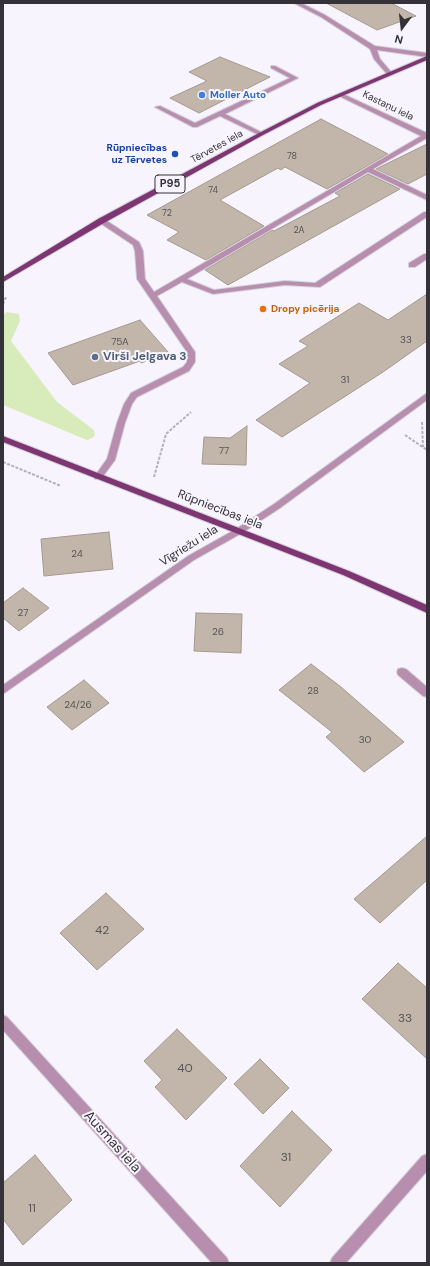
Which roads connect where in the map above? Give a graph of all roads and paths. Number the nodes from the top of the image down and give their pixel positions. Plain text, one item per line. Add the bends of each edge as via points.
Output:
1 (297, 3) edge
2 (373, 48) junction
3 (427, 57) edge
4 (273, 67) dead end
5 (389, 74) junction
6 (341, 94) junction
7 (158, 107) dead end
8 (220, 114) junction
9 (261, 134) junction
10 (427, 136) edge
11 (369, 170) junction
12 (427, 198) edge
13 (427, 214) edge
14 (101, 221) junction
15 (427, 256) edge
16 (412, 266) dead end
17 (181, 279) junction
18 (3, 280) edge
19 (152, 296) junction
20 (427, 396) edge
21 (191, 412) dead end
22 (422, 420) dead end
23 (3, 434) edge
24 (403, 434) dead end
25 (7, 440) edge
26 (423, 448) junction
27 (427, 450) edge
28 (3, 462) edge
29 (98, 477) junction
30 (154, 477) dead end
31 (61, 486) dead end
32 (239, 531) junction
33 (427, 609) edge
34 (402, 672) dead end
35 (3, 690) edge
36 (427, 693) edge
37 (3, 1021) edge
38 (427, 1161) edge
39 (222, 1263) edge
40 (337, 1263) edge

1 - 2 street via 323,16
2 - 3 street
2 - 5 street via 377,59
3 - 5 main road, Tērvetes iela / P95
4 - 8 street via 296,78
5 - 6 main road, Tērvetes iela / P95
6 - 9 main road, Tērvetes iela / P95
6 - 10 street, Kastaņu iela
7 - 8 street via 195,126
8 - 9 street
9 - 14 main road, Tērvetes iela / P95
10 - 11 street
11 - 12 street
11 - 17 street
13 - 17 street via 317,285 285,283 213,292
14 - 18 main road, Tērvetes iela / P95
14 - 19 street via 136,244 141,279
15 - 16 street
17 - 19 street
19 - 29 street via 191,352 191,362 186,369 134,395 121,423 111,460
20 - 32 street, Vīgriežu iela via 278,506
21 - 30 path via 166,434
22 - 26 path
23 - 25 main road
24 - 26 path
25 - 29 main road, Rūpniecības iela
26 - 27 path
28 - 31 path
29 - 32 main road, Rūpniecības iela
32 - 33 main road, Rūpniecības iela via 346,573
32 - 35 street, Vīgriežu iela via 190,558
34 - 36 street
37 - 39 street, Ausmas iela
38 - 40 street

